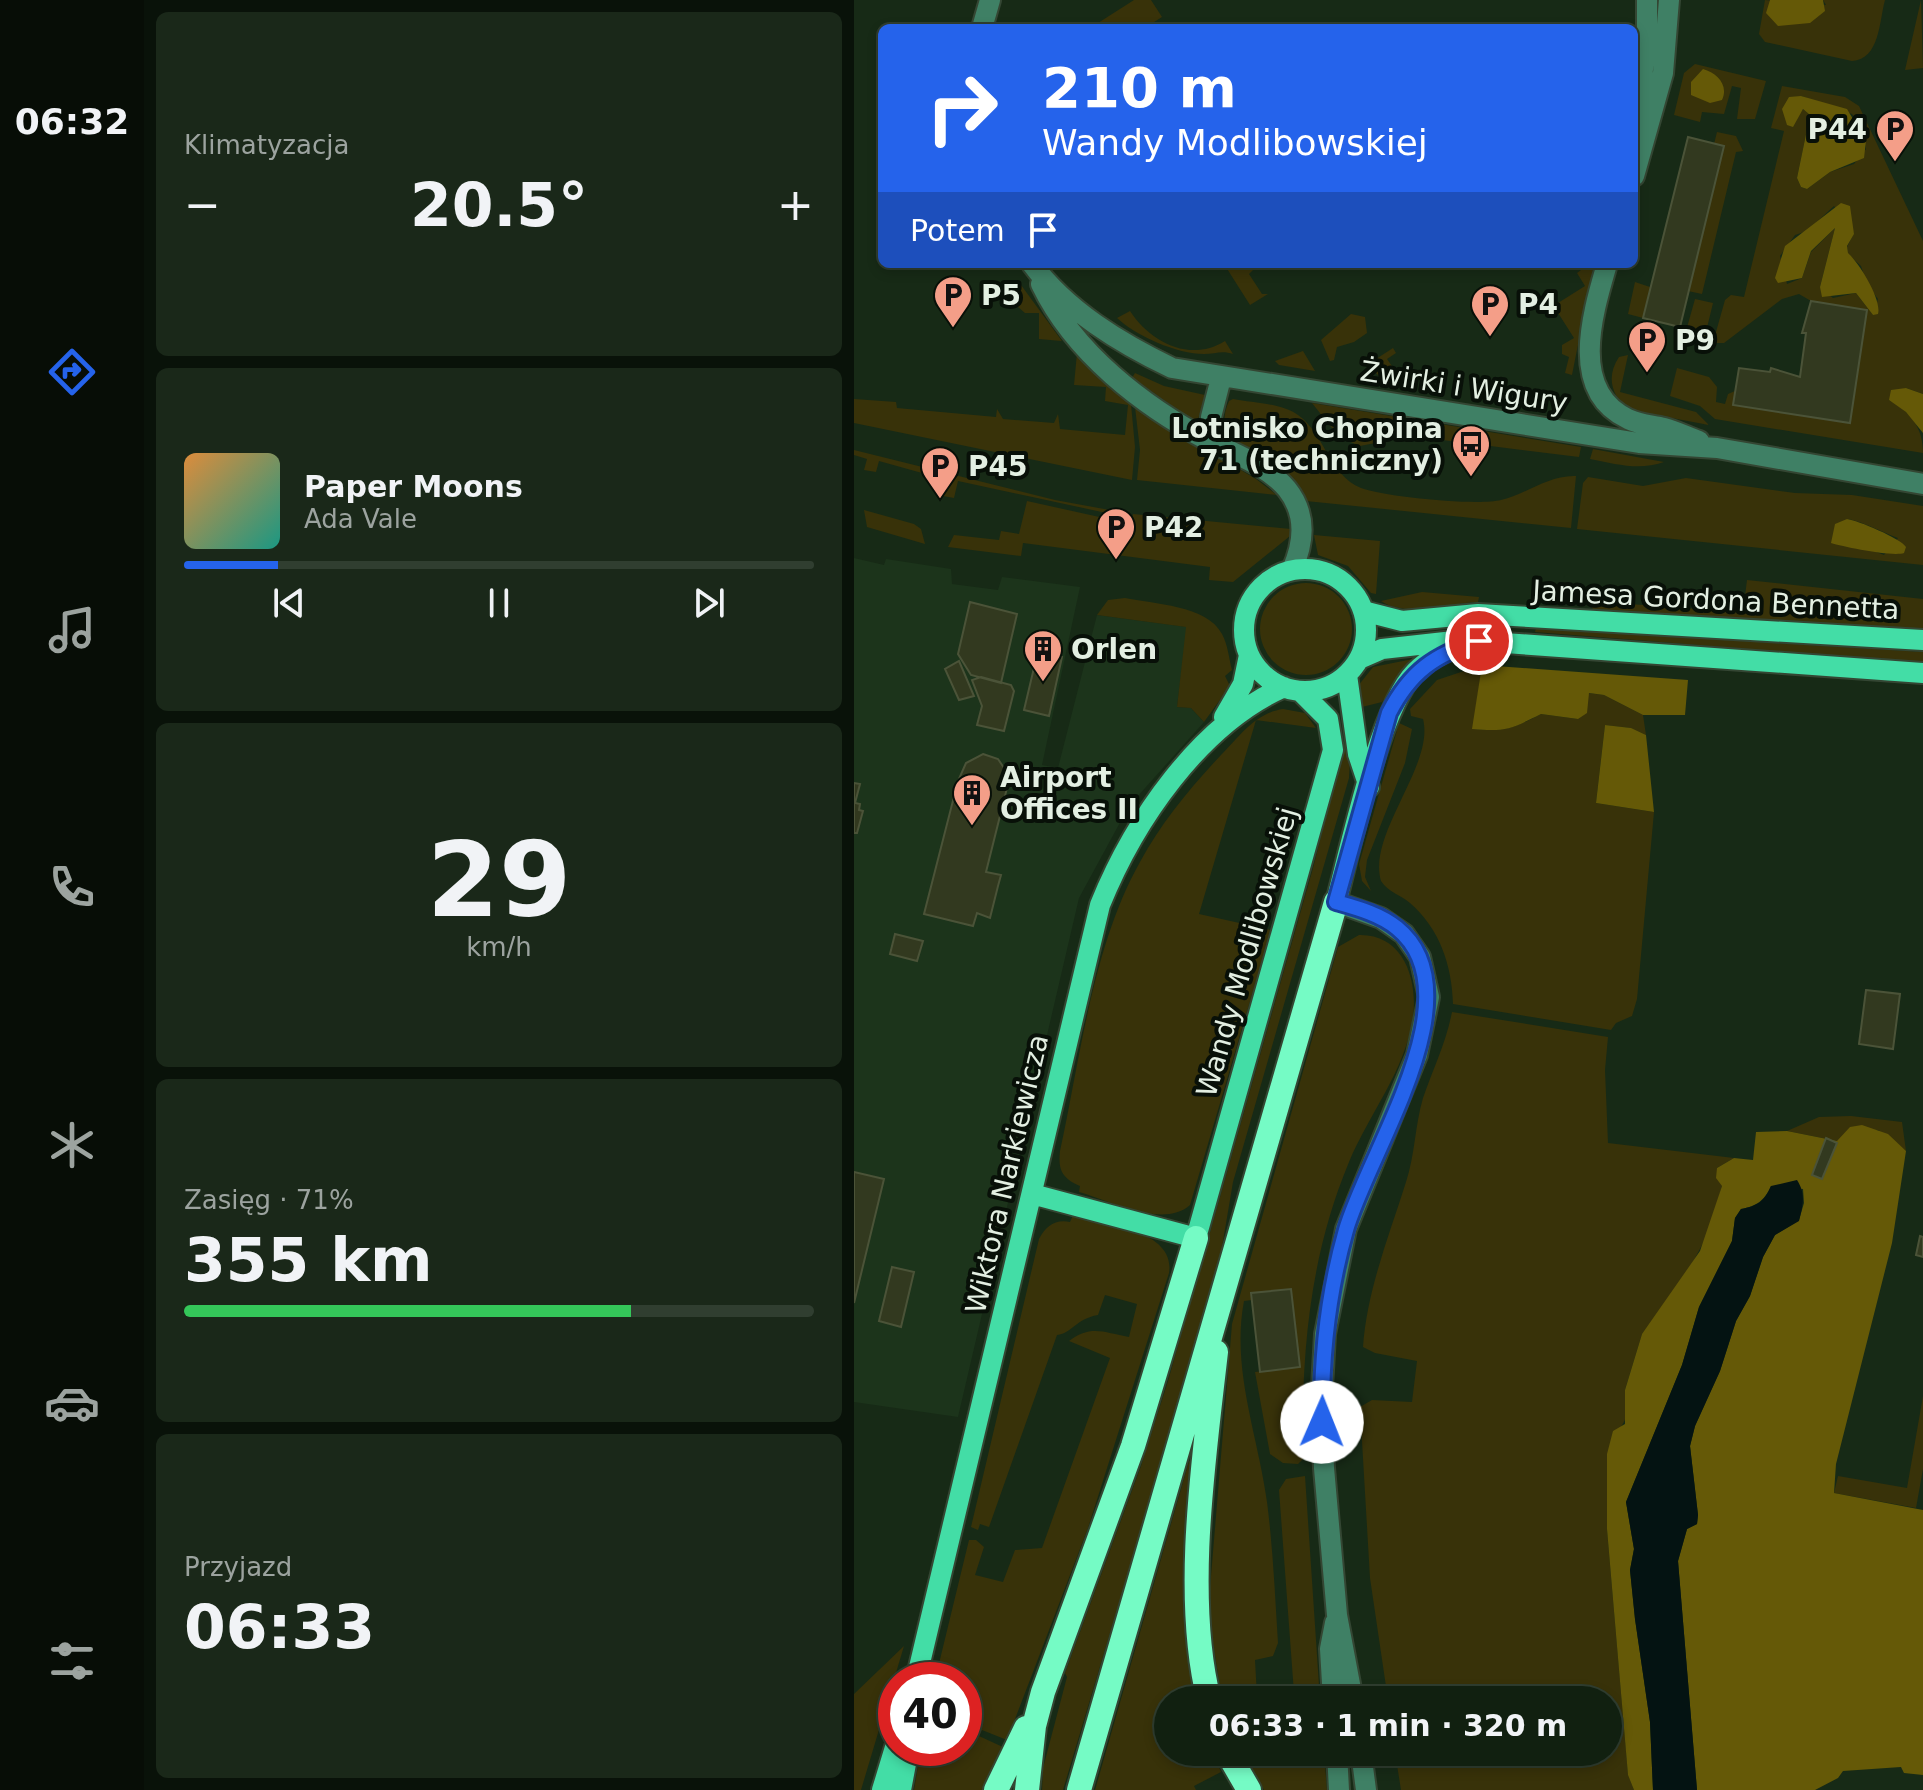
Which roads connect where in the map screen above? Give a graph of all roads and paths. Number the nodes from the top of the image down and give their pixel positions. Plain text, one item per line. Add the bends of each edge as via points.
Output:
1 (990, 0) edge
2 (1647, 0) edge
3 (1669, 0) edge
4 (983, 24) edge
5 (1638, 109) edge
6 (1638, 162) edge
7 (1034, 268) edge
8 (1035, 268) edge
9 (1606, 268) edge
10 (1221, 378) junction
11 (1211, 442) junction
12 (1717, 448) junction
13 (1923, 484) edge
14 (1292, 570) junction
15 (1363, 611) junction
16 (1923, 640) edge
17 (1479, 641) junction
18 (1249, 655) junction
19 (1353, 667) junction
20 (1923, 673) edge
21 (1292, 689) junction
22 (1214, 734) junction
23 (1369, 787) junction
24 (1336, 902) junction
25 (1032, 1194) junction
26 (1196, 1238) junction
27 (1221, 1310) junction
28 (1337, 1615) junction
29 (922, 1662) edge
30 (1207, 1686) edge
31 (1332, 1686) edge
32 (1350, 1686) edge
33 (1043, 1692) junction
34 (889, 1766) edge
35 (906, 1766) edge
36 (1235, 1766) edge
37 (1338, 1766) edge
38 (1363, 1766) edge
39 (1028, 1787) edge
40 (1246, 1787) edge
41 (882, 1790) edge
42 (901, 1790) edge
43 (996, 1790) edge
44 (1079, 1790) edge
45 (1339, 1790) edge
46 (1366, 1790) edge

1 - 4 street
2 - 5 street
3 - 6 street via 1663,73
7 - 11 street via 1067,327 1098,361 1155,408
8 - 10 street, Żwirki i Wigury via 1069,303 1125,346 1172,368
9 - 12 street via 1590,339 1596,386 1628,419
10 - 11 street
10 - 12 street, Żwirki i Wigury via 1639,443
11 - 14 street via 1275,477 1293,498 1303,538
12 - 13 street, Żwirki i Wigury
14 - 15 main road via 1319,570 1337,577
14 - 18 main road via 1266,582 1252,598 1244,629
15 - 16 main road, Jamesa Gordona Bennetta via 1402,621 1478,614
15 - 19 main road via 1367,633
17 - 19 main road, Jamesa Gordona Bennetta via 1382,649
17 - 20 main road, Jamesa Gordona Bennetta
17 - 23 main road via 1435,657 1415,672 1389,713
18 - 21 main road via 1261,673
18 - 22 main road, Wiktora Narkiewicza via 1243,684
19 - 21 main road via 1326,687
19 - 23 main road via 1358,754
21 - 22 main road, Wiktora Narkiewicza via 1246,707
21 - 26 main road, Wandy Modlibowskiej via 1331,724 1333,750
22 - 25 main road, Wiktora Narkiewicza via 1138,831 1100,905
23 - 24 main road
24 - 27 highway
24 - 28 street via 1381,918 1404,934 1420,957 1429,997 1417,1055 1346,1229 1330,1302 1322,1438
25 - 26 main road
25 - 29 main road, Wiktora Narkiewicza
26 - 33 highway via 1133,1446
27 - 30 highway via 1205,1448 1199,1576 1199,1641
27 - 44 highway via 1191,1393
28 - 31 street via 1330,1649
28 - 32 street
33 - 39 highway
33 - 43 highway
34 - 41 main road
35 - 42 main road
36 - 40 highway
37 - 45 street
38 - 46 street

